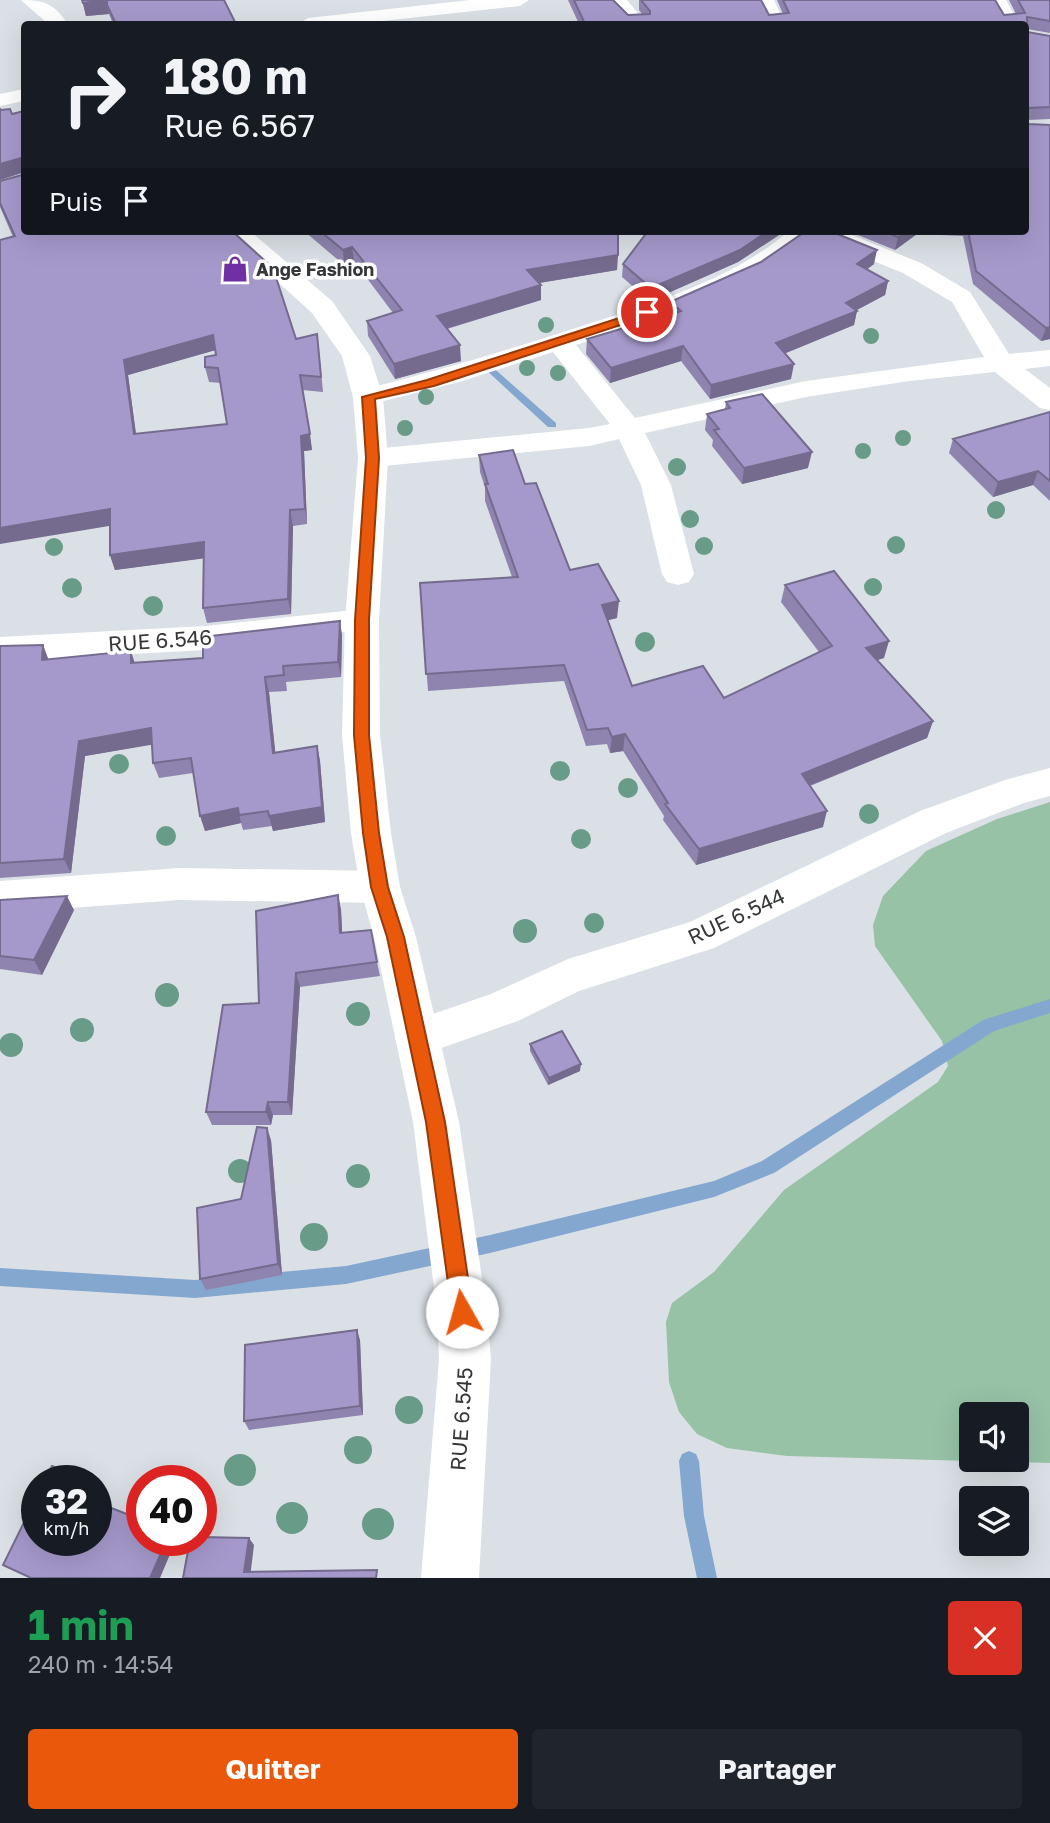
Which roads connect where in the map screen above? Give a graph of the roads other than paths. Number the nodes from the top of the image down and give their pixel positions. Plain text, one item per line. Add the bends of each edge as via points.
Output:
1 (31, 0) edge
2 (520, 0) edge
3 (617, 0) edge
4 (765, 0) edge
5 (997, 0) edge
6 (496, 1) edge
7 (56, 21) edge
8 (383, 21) edge
9 (634, 21) edge
10 (775, 21) edge
11 (1008, 21) edge
12 (21, 96) edge
13 (0, 100) edge
14 (240, 235) edge
15 (800, 235) edge
16 (830, 235) edge
17 (559, 342) junction
18 (1050, 358) edge
19 (1003, 365) junction
20 (368, 397) junction
21 (1050, 402) edge
22 (629, 429) junction
23 (373, 458) junction
24 (678, 574) dead end
25 (362, 620) junction
26 (0, 649) edge
27 (1050, 782) edge
28 (380, 887) junction
29 (0, 897) edge
30 (416, 1038) junction
31 (450, 1578) edge

1 - 7 street
2 - 6 street
3 - 9 street
4 - 10 street
5 - 11 street
6 - 8 street
12 - 13 street
14 - 20 street, RUE 6.545 via 322,307 356,356
15 - 17 street via 736,277 692,297
16 - 19 street via 912,268 961,298
17 - 20 street via 430,383
17 - 22 street
18 - 19 street
19 - 21 street
19 - 22 street via 806,389
20 - 23 street, RUE 6.545
22 - 23 street via 575,439
22 - 24 street via 656,485
23 - 25 street, RUE 6.545
25 - 26 street, RUE 6.546 via 206,638
25 - 28 street, RUE 6.545 via 362,735
27 - 30 street, RUE 6.544 via 933,822 700,936 568,977 503,1008
28 - 29 street via 180,884
28 - 30 street, RUE 6.545
30 - 31 street, RUE 6.545 via 436,1122 465,1359

